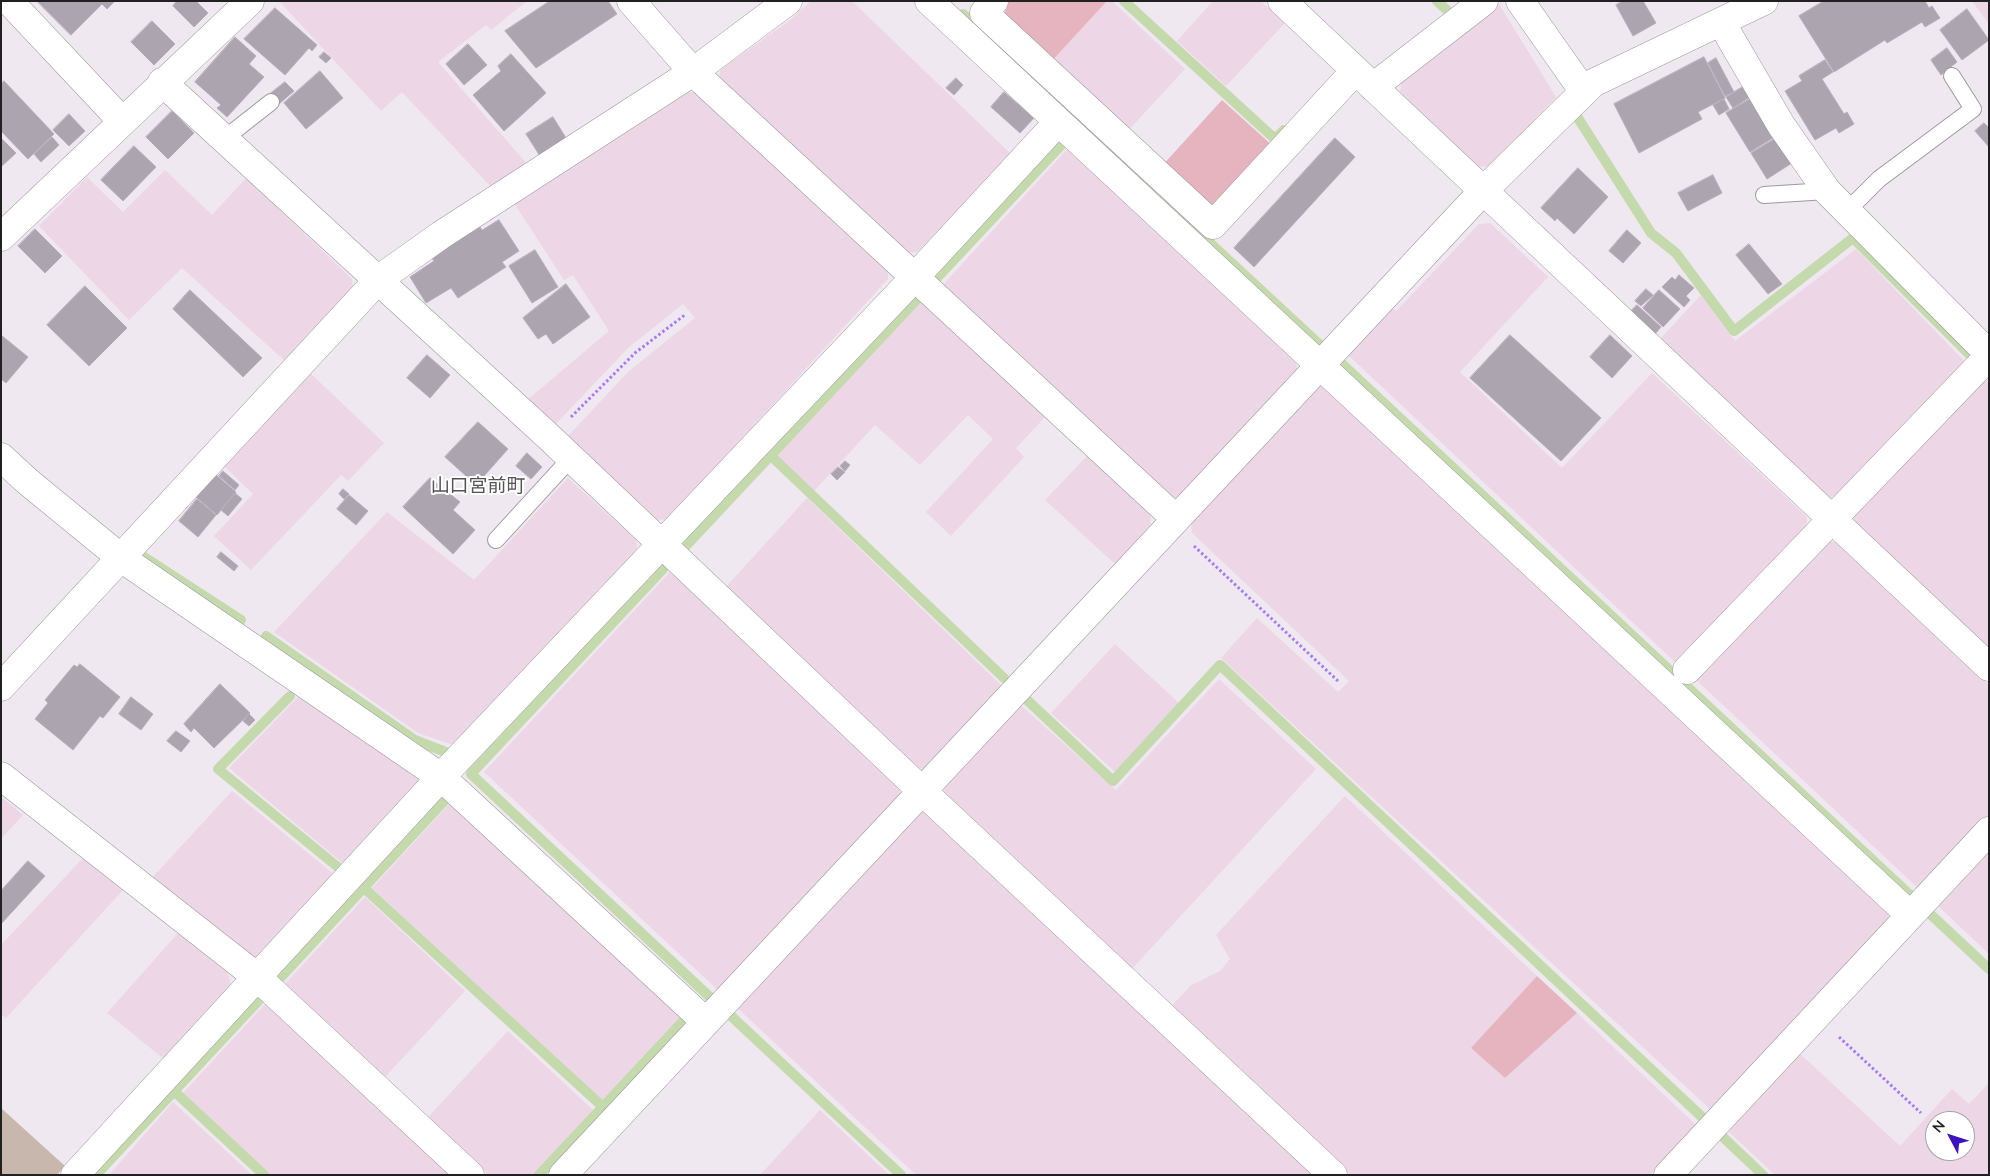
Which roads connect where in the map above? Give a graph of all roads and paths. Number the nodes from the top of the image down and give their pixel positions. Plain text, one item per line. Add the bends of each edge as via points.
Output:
1 (9, 1) edge
2 (250, 1) edge
3 (631, 1) edge
4 (788, 1) edge
5 (929, 1) edge
6 (994, 1) edge
7 (1282, 1) edge
8 (1484, 1) edge
9 (1520, 1) edge
10 (1764, 1) edge
11 (1721, 22) junction
12 (693, 72) junction
13 (1952, 76) dead end
14 (1364, 79) junction
15 (162, 82) junction
16 (1584, 92) junction
17 (271, 102) dead end
18 (122, 121) junction
19 (1058, 122) junction
20 (224, 139) junction
21 (1827, 190) junction
22 (1483, 191) junction
23 (1764, 195) dead end
24 (1847, 211) junction
25 (1, 237) edge
26 (914, 278) junction
27 (379, 279) junction
28 (686, 314) dead end
29 (1989, 355) edge
30 (1319, 367) junction
31 (550, 438) junction
32 (1, 457) edge
33 (571, 458) junction
34 (1831, 518) junction
35 (1174, 522) junction
36 (496, 540) dead end
37 (662, 543) junction
38 (121, 558) junction
39 (1989, 667) edge
40 (1687, 670) dead end
41 (1338, 681) dead end
42 (1, 687) edge
43 (1, 776) edge
44 (441, 777) junction
45 (922, 791) junction
46 (1989, 831) edge
47 (1910, 915) junction
48 (257, 977) junction
49 (1816, 1016) junction
50 (706, 1022) junction
51 (1921, 1113) dead end
52 (75, 1175) edge
53 (470, 1175) edge
54 (563, 1175) edge
55 (1333, 1175) edge
56 (1668, 1175) edge

1 - 18 street
2 - 15 street
3 - 12 street
4 - 12 street
5 - 19 street
6 - 14 street via 984,13 1213,225
7 - 14 street
8 - 14 street
9 - 16 street
10 - 11 street
11 - 16 street via 1593,83
11 - 21 street via 1781,125
12 - 26 street
12 - 27 street via 441,235
13 - 24 lane via 1973,109 1880,179
14 - 22 street
15 - 18 street
15 - 20 street
16 - 22 street
17 - 20 lane
18 - 25 street
19 - 26 street
19 - 30 street
20 - 27 street
21 - 23 lane
21 - 24 street
22 - 30 street
22 - 34 street
24 - 29 street
26 - 35 street
26 - 37 street
27 - 31 street
27 - 38 street
28 - 31 path via 635,353
29 - 34 street
30 - 35 street
30 - 47 street
31 - 33 street
32 - 38 street
33 - 36 lane
33 - 37 street
34 - 39 street
34 - 40 street
35 - 41 path
35 - 45 street
37 - 44 street
37 - 45 street
38 - 42 street
38 - 44 street
43 - 48 street
44 - 48 street
44 - 50 street
45 - 50 street
45 - 55 street
46 - 47 street
47 - 49 street
48 - 52 street
48 - 53 street
49 - 51 path
49 - 56 street
50 - 54 street

